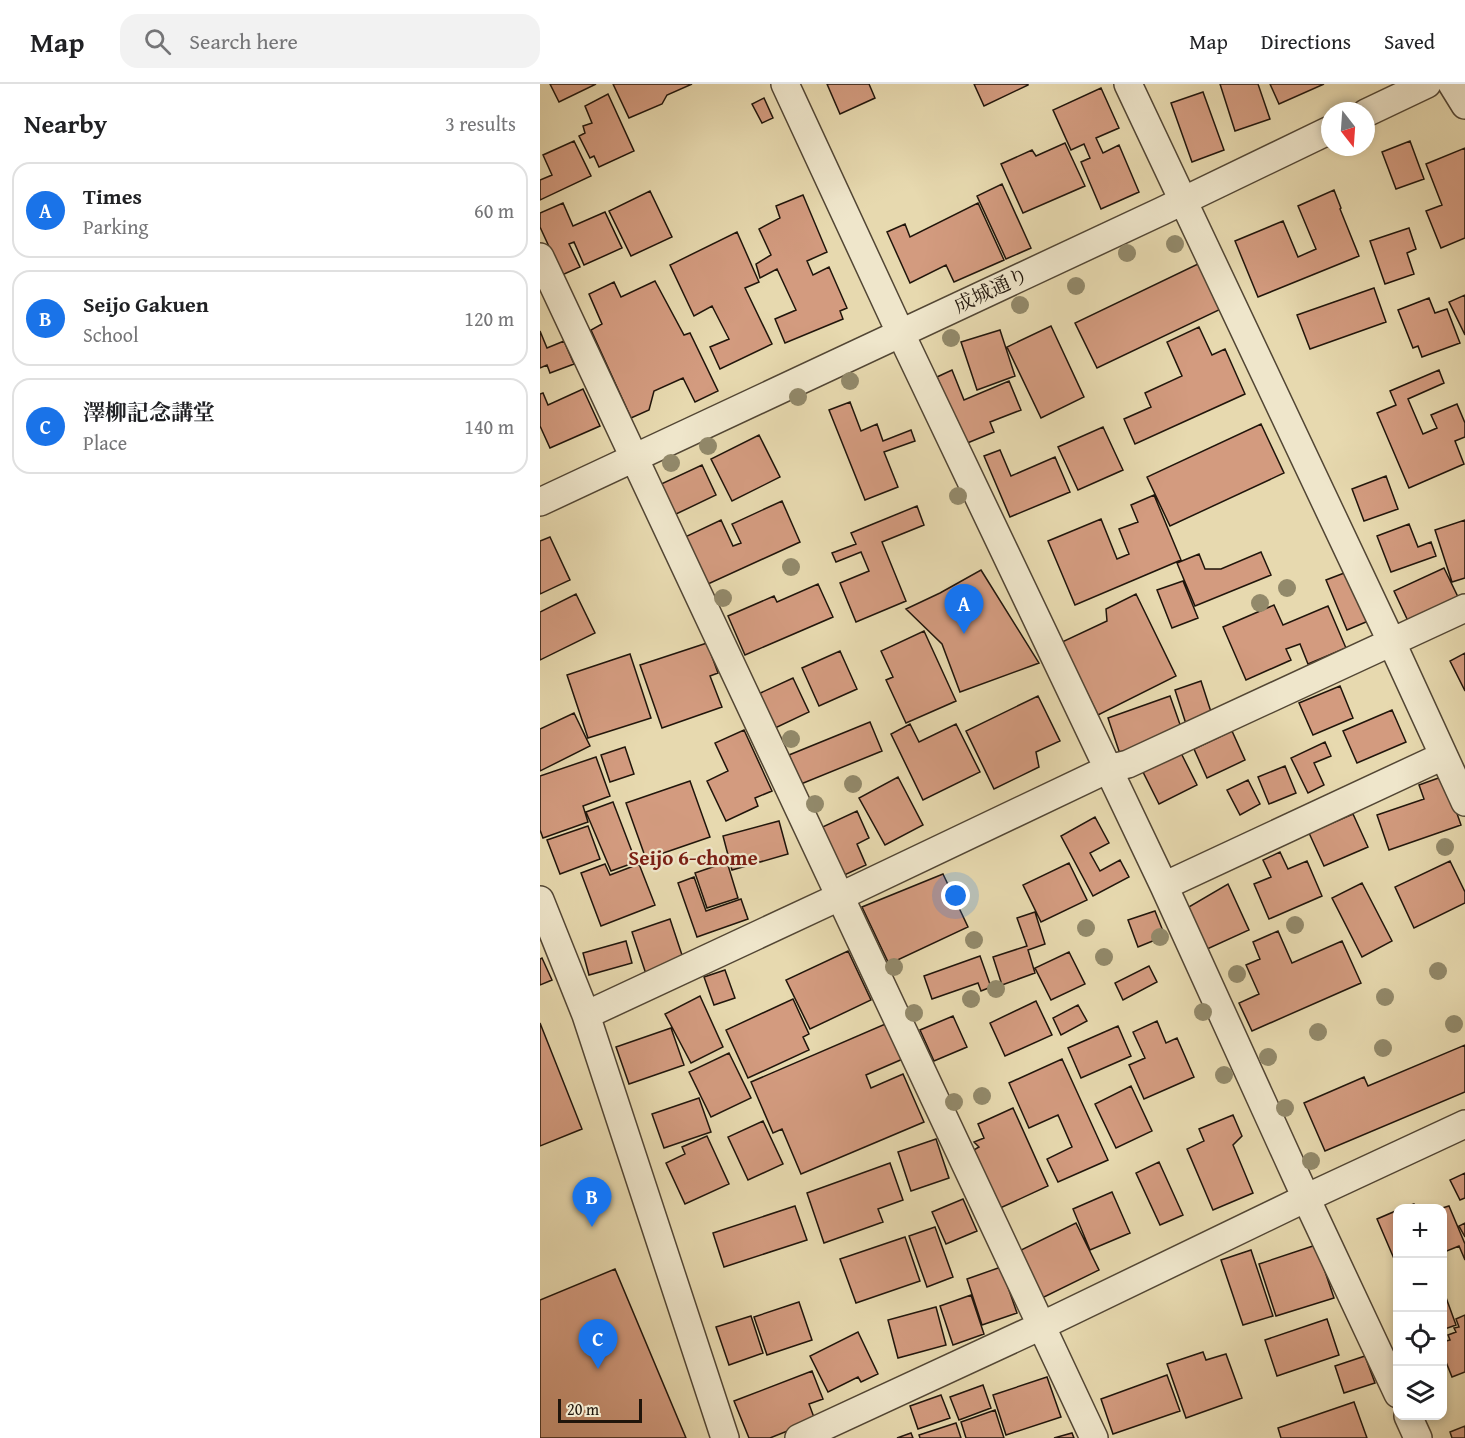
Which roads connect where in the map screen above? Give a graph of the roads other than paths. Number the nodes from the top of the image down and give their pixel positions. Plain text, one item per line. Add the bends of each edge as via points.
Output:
1 (785, 84) edge
2 (1128, 84) edge
3 (1427, 84) edge
4 (1452, 84) edge
5 (1465, 105) edge
6 (1375, 109) edge
7 (1321, 134) edge
8 (1182, 201) junction
9 (540, 257) edge
10 (900, 333) junction
11 (634, 459) junction
12 (540, 502) edge
13 (1465, 608) edge
14 (1392, 643) junction
15 (1443, 756) junction
16 (1108, 769) junction
17 (1465, 802) edge
18 (1164, 886) junction
19 (839, 897) junction
20 (540, 900) edge
21 (586, 1016) junction
22 (1465, 1124) edge
23 (1306, 1198) junction
24 (1041, 1326) junction
25 (1393, 1383) edge
26 (1410, 1420) edge
27 (725, 1438) edge
28 (799, 1438) edge
29 (1094, 1438) edge
30 (1418, 1438) edge

1 - 10 street
2 - 8 street
3 - 6 street
4 - 5 street
7 - 8 street, 成城通り
8 - 10 street, 成城通り
8 - 14 street
9 - 11 street
10 - 11 street, 成城通り
10 - 16 street
11 - 12 street, 成城通り
11 - 19 street
13 - 14 street
14 - 15 street
14 - 16 street via 1128,764
15 - 17 street
15 - 18 street
16 - 18 street
16 - 19 street
18 - 23 street
19 - 21 street
19 - 24 street
20 - 21 street
21 - 27 street
22 - 23 street
23 - 24 street
23 - 25 street
24 - 28 street
24 - 29 street
26 - 30 street

